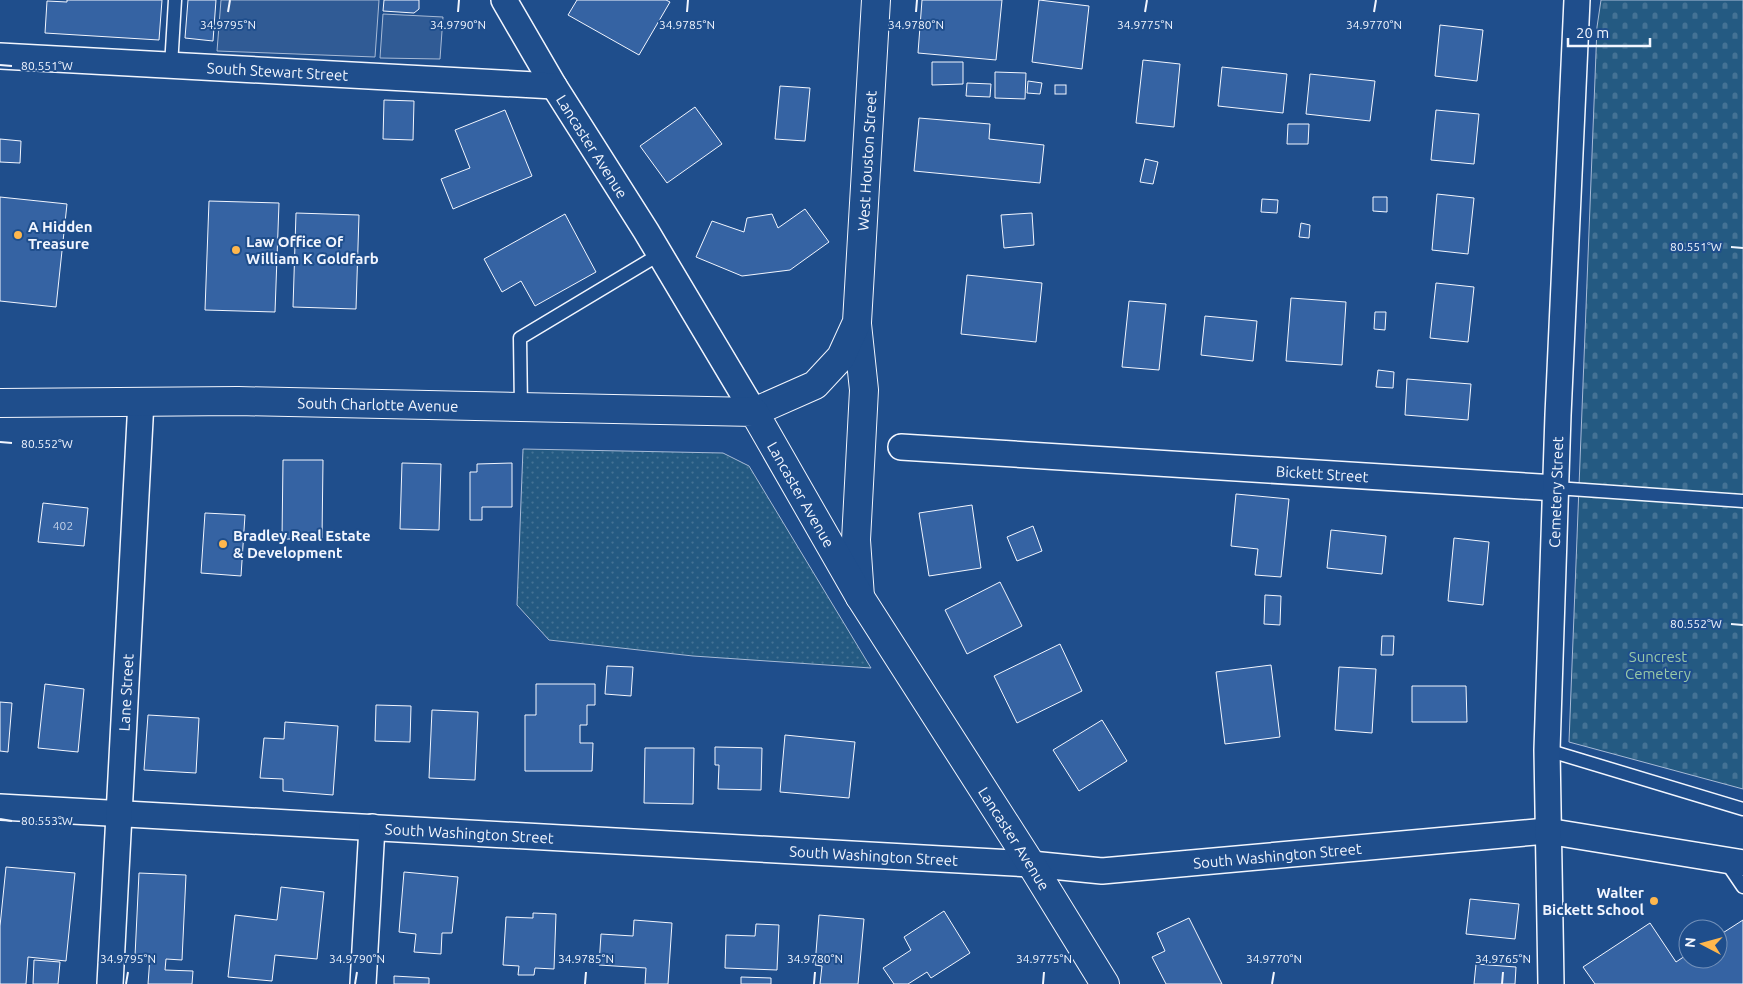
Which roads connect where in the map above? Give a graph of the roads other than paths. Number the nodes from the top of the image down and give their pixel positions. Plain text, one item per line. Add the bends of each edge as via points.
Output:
1 (175, 0) edge
2 (504, 0) edge
3 (876, 0) edge
4 (1577, 0) edge
5 (0, 56) edge
6 (170, 66) junction
7 (554, 86) junction
8 (660, 254) junction
9 (857, 322) junction
10 (141, 401) junction
11 (0, 403) edge
12 (521, 408) junction
13 (754, 412) junction
14 (901, 447) dead end
15 (1556, 488) junction
16 (1743, 501) edge
17 (860, 597) junction
18 (1547, 750) junction
19 (0, 806) edge
20 (1743, 809) edge
21 (118, 814) junction
22 (372, 827) junction
23 (1547, 832) junction
24 (1734, 861) edge
25 (1031, 864) junction
26 (1743, 887) edge
27 (110, 984) edge
28 (363, 984) edge
29 (1105, 984) edge
30 (1551, 984) edge

1 - 6 lane
2 - 7 street, Lancaster Avenue
3 - 9 main road, West Houston Street
4 - 15 street, Cemetery Street
5 - 6 street, South Stewart Street
6 - 7 street, South Stewart Street
7 - 8 street, Lancaster Avenue
8 - 12 lane via 520,338
8 - 13 street, Lancaster Avenue
9 - 13 main road, West Houston Street via 841,357 815,385
9 - 17 main road, West Houston Street via 864,390 856,540
10 - 11 main road, South Charlotte Avenue
10 - 12 main road, South Charlotte Avenue
10 - 21 street, Lane Street
12 - 13 main road, South Charlotte Avenue
13 - 17 main road, Lancaster Avenue
14 - 15 street, Bickett Street
15 - 16 lane, Bickett Street
15 - 18 street, Cemetery Street
17 - 25 main road, Lancaster Avenue
18 - 20 lane
18 - 23 street, Cemetery Street
19 - 21 street, South Washington Street
21 - 22 street, South Washington Street
21 - 27 street, Lane Street
22 - 25 street, South Washington Street
22 - 28 street
23 - 24 street, South Washington Street
23 - 25 street, South Washington Street via 1102,872
23 - 30 street, Cemetery Street
24 - 26 lane
25 - 29 main road, Lancaster Avenue

